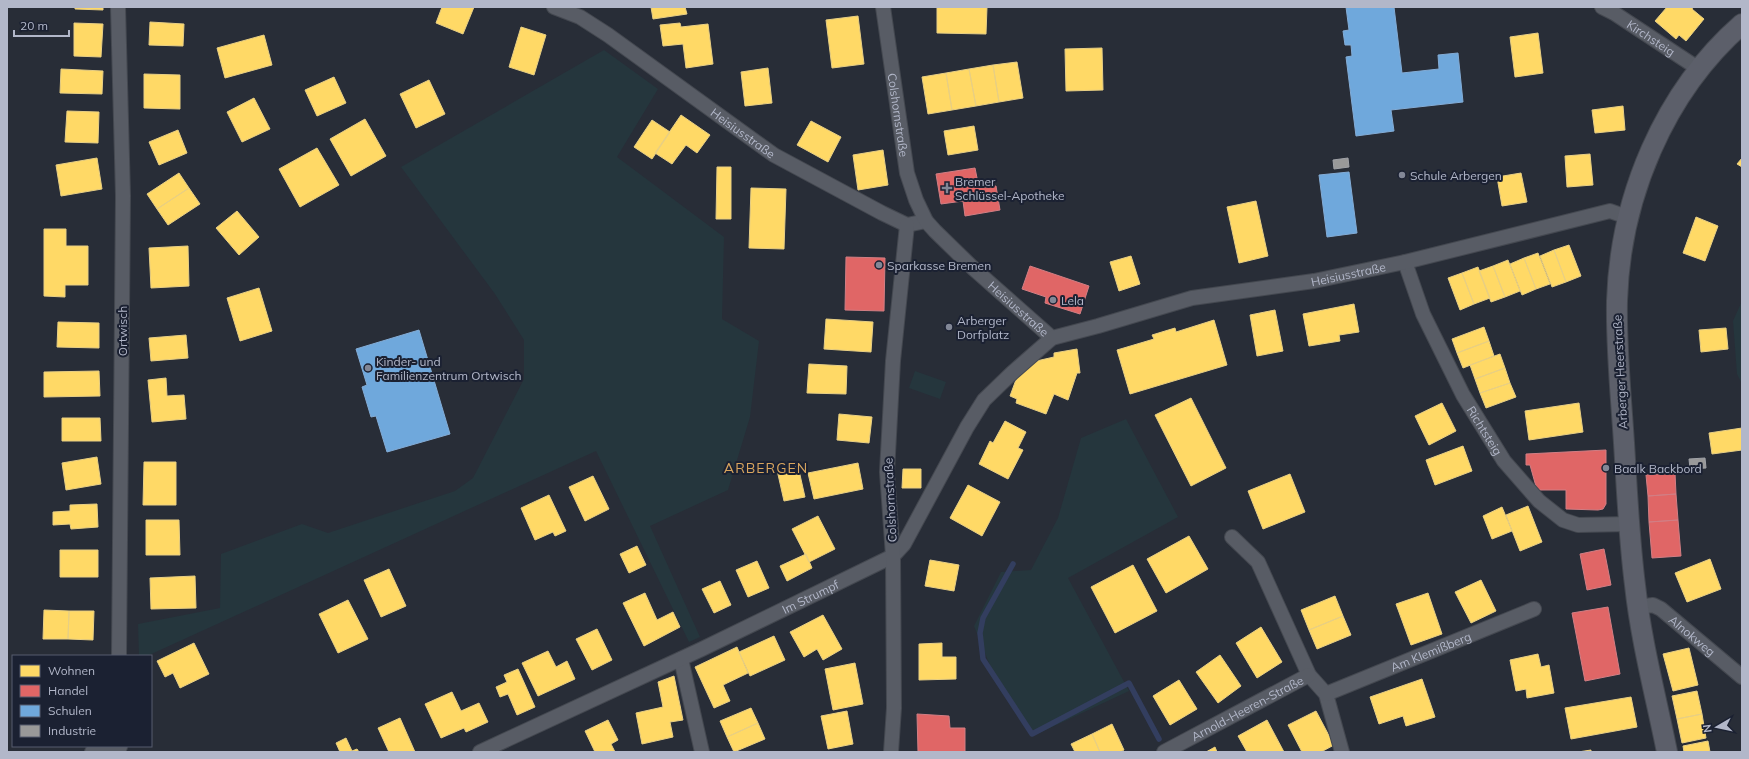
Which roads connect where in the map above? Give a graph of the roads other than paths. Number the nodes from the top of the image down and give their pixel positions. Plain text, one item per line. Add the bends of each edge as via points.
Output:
1 (118, 7) edge
2 (554, 7) edge
3 (883, 7) edge
4 (1602, 7) edge
5 (580, 12) edge
6 (1742, 24) edge
7 (1699, 69) junction
8 (1628, 217) junction
9 (926, 221) junction
10 (907, 225) junction
11 (1405, 262) junction
12 (1052, 338) junction
13 (1629, 524) junction
14 (1232, 537) dead end
15 (893, 556) junction
16 (1638, 607) junction
17 (1534, 609) dead end
18 (119, 655) edge
19 (681, 659) junction
20 (1309, 675) junction
21 (1742, 677) edge
22 (1326, 694) junction
23 (120, 748) edge
24 (92, 752) edge
25 (480, 752) edge
26 (702, 752) edge
27 (891, 752) edge
28 (1164, 752) edge
29 (1342, 752) edge
30 (1667, 752) edge

1 - 18 street, Ortwisch via 123,196
2 - 5 street, Heisiusstraße
3 - 9 street, Colshornstraße via 907,173
4 - 7 street, Kirchsteig
5 - 10 street, Heisiusstraße via 608,35 774,154 882,214
6 - 7 main road, Arberger Heerstraße
7 - 8 main road, Arberger Heerstraße via 1676,102 1656,140 1637,186
8 - 11 street, Heisiusstraße via 1610,211
8 - 13 main road, Arberger Heerstraße via 1617,301
9 - 10 street
9 - 12 street, Heisiusstraße
10 - 15 street, Colshornstraße via 893,360 887,472
11 - 12 street, Heisiusstraße via 1314,281 1192,298
11 - 13 street, Richtsteig via 1423,314 1463,395 1504,461 1539,501 1563,520 1578,525
12 - 15 street, Im Strumpf via 984,400 904,544
13 - 16 main road, Arberger Heerstraße
14 - 20 street via 1258,562
15 - 19 street, Im Strumpf
15 - 27 street, Colshornstraße via 894,708
16 - 21 street, Alnokweg via 1653,605 1661,609
16 - 30 main road, Arberger Heerstraße
17 - 22 street, Am Klemißberg
19 - 25 street, Im Strumpf
19 - 26 street
20 - 22 street
20 - 28 street, Arnold-Heeren-Straße
22 - 29 street
23 - 24 street

